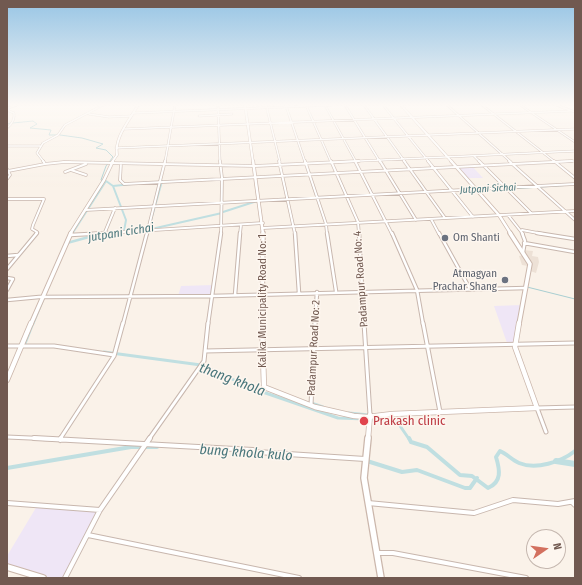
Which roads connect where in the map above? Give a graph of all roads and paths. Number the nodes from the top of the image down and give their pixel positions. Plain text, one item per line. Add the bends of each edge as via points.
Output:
1 (60, 132) edge
2 (123, 132) edge
3 (170, 132) edge
4 (218, 132) edge
5 (250, 132) edge
6 (272, 132) edge
7 (296, 132) edge
8 (318, 132) edge
9 (340, 132) edge
10 (362, 132) edge
11 (384, 132) edge
12 (406, 132) edge
13 (426, 132) edge
14 (505, 132) edge
15 (516, 132) edge
16 (560, 132) edge
17 (479, 133) junction
18 (429, 135) junction
19 (409, 136) junction
20 (388, 137) junction
21 (366, 138) junction
22 (344, 139) junction
23 (322, 140) junction
24 (299, 141) junction
25 (252, 142) junction
26 (275, 142) junction
27 (575, 142) edge
28 (219, 144) junction
29 (7, 146) edge
30 (41, 146) junction
31 (168, 146) junction
32 (116, 148) junction
33 (575, 151) edge
34 (542, 152) junction
35 (502, 154) junction
36 (474, 155) junction
37 (448, 157) junction
38 (426, 158) junction
39 (403, 159) junction
40 (380, 160) junction
41 (356, 161) junction
42 (575, 161) edge
43 (332, 162) junction
44 (556, 162) junction
45 (88, 163) junction
46 (111, 163) junction
47 (121, 163) junction
48 (164, 163) junction
49 (306, 163) junction
50 (45, 164) junction
51 (281, 164) junction
52 (514, 164) junction
53 (221, 165) junction
54 (255, 166) junction
55 (484, 166) junction
56 (457, 167) junction
57 (435, 168) junction
58 (410, 169) junction
59 (8, 170) edge
60 (70, 170) junction
61 (386, 170) junction
62 (65, 172) dead end
63 (361, 172) junction
64 (337, 173) junction
65 (310, 174) junction
66 (86, 175) dead end
67 (256, 176) junction
68 (284, 176) junction
69 (222, 178) junction
70 (575, 178) edge
71 (7, 179) edge
72 (162, 181) junction
73 (575, 184) edge
74 (538, 186) junction
75 (506, 188) junction
76 (477, 189) junction
77 (452, 190) junction
78 (426, 192) junction
79 (400, 193) junction
80 (373, 194) junction
81 (347, 196) junction
82 (318, 198) junction
83 (7, 199) edge
84 (289, 199) junction
85 (260, 200) junction
86 (222, 203) junction
87 (154, 206) junction
88 (115, 208) junction
89 (85, 210) junction
90 (575, 211) edge
91 (566, 212) junction
92 (531, 213) junction
93 (508, 214) junction
94 (499, 215) junction
95 (473, 217) junction
96 (445, 218) junction
97 (431, 219) junction
98 (416, 220) junction
99 (575, 220) edge
100 (387, 222) junction
101 (263, 223) junction
102 (357, 224) junction
103 (241, 225) junction
104 (326, 225) junction
105 (222, 226) junction
106 (295, 227) junction
107 (263, 228) junction
108 (148, 230) junction
109 (522, 230) junction
110 (105, 232) junction
111 (70, 235) junction
112 (575, 239) edge
113 (524, 243) junction
114 (523, 252) junction
115 (575, 252) edge
116 (18, 255) junction
117 (7, 256) edge
118 (7, 269) edge
119 (7, 278) edge
120 (526, 287) junction
121 (470, 288) junction
122 (7, 290) edge
123 (417, 290) junction
124 (336, 291) junction
125 (361, 291) junction
126 (299, 292) junction
127 (317, 292) junction
128 (261, 294) junction
129 (235, 295) junction
130 (212, 296) junction
131 (45, 297) junction
132 (130, 297) junction
133 (7, 300) edge
134 (575, 343) edge
135 (515, 344) junction
136 (7, 346) edge
137 (428, 346) junction
138 (21, 348) junction
139 (314, 348) junction
140 (365, 348) junction
141 (262, 350) junction
142 (205, 351) junction
143 (114, 353) junction
144 (7, 380) edge
145 (311, 404) junction
146 (575, 407) edge
147 (537, 408) junction
148 (440, 412) junction
149 (370, 416) junction
150 (546, 432) dead end
151 (7, 437) edge
152 (60, 440) junction
153 (145, 446) junction
154 (365, 459) junction
155 (368, 502) junction
156 (7, 503) edge
157 (574, 503) edge
158 (100, 510) junction
159 (88, 535) junction
160 (376, 553) junction
161 (7, 567) edge
162 (43, 578) edge
163 (65, 578) edge
164 (299, 578) edge
165 (381, 578) edge
166 (526, 578) edge

1 - 30 street
2 - 32 street
3 - 31 street
4 - 28 street
5 - 25 street, Kalika Municipality Road No: 1
6 - 26 street, Padampur Road No: 2
7 - 24 street
8 - 23 street, Padampur Road No: 4
9 - 22 street
10 - 21 street
11 - 20 street
12 - 19 street
13 - 18 street
14 - 17 street
15 - 34 street
16 - 27 street
17 - 18 street
17 - 35 street
18 - 19 street
18 - 37 street
19 - 20 street
19 - 38 street
20 - 21 street
20 - 39 street
21 - 22 street
21 - 40 street
22 - 23 street
22 - 41 street
23 - 24 street
23 - 43 street, Padampur Road No: 4
24 - 26 street
24 - 49 street
25 - 26 street
25 - 28 street
25 - 54 street, Kalika Municipality Road No: 1
26 - 51 street, Padampur Road No: 2
28 - 31 street
28 - 53 street
29 - 30 street
30 - 50 street via 37,153
31 - 32 street
31 - 48 street
32 - 46 street via 117,155
33 - 34 street
34 - 35 street
34 - 44 street
35 - 36 street
35 - 52 street
36 - 37 street
36 - 55 street
37 - 38 street
37 - 56 street
38 - 39 street
38 - 57 street
39 - 40 street
39 - 58 street
40 - 41 street
40 - 61 street
41 - 43 street
41 - 63 street
42 - 44 street
43 - 49 street
43 - 64 street, Padampur Road No: 4
44 - 52 street
44 - 70 street
45 - 46 street
45 - 50 street
45 - 60 street
46 - 47 street
46 - 89 street via 105,181
47 - 48 street
47 - 72 street via 120,180 123,183
48 - 53 street
48 - 72 street
49 - 51 street
49 - 65 street
50 - 59 street
51 - 54 street
51 - 68 street, Padampur Road No: 2
52 - 55 street
52 - 74 street
53 - 54 street
53 - 69 street
54 - 67 street, Kalika Municipality Road No: 1
55 - 56 street
55 - 75 street
56 - 57 street
56 - 76 street
57 - 58 street
57 - 77 street
58 - 61 street
58 - 78 street
59 - 71 street via 10,175
60 - 62 street
60 - 66 street
61 - 63 street
61 - 79 street
63 - 64 street
63 - 80 street
64 - 65 street
64 - 81 street, Padampur Road No: 4
65 - 68 street
65 - 82 street
67 - 68 street
67 - 69 street
67 - 85 street, Kalika Municipality Road No: 1
68 - 84 street, Padampur Road No: 2
69 - 72 street
69 - 86 street
72 - 87 street
73 - 74 street
74 - 75 street
74 - 91 street
75 - 76 street
75 - 92 street
76 - 77 street
76 - 94 street
77 - 78 street
77 - 95 street
78 - 79 street
78 - 96 street
79 - 80 street
79 - 98 street
80 - 81 street
80 - 100 street
81 - 82 street
81 - 102 street, Padampur Road No: 4
82 - 84 street
82 - 104 street
83 - 116 street via 44,200 38,208 32,227 37,232 34,239
84 - 85 street
84 - 106 street, Padampur Road No: 2
85 - 86 street
85 - 101 street, Kalika Municipality Road No: 1
86 - 87 street
86 - 105 street
87 - 88 street
87 - 108 street
88 - 89 street
88 - 110 street
89 - 111 street
90 - 91 street
91 - 92 street
91 - 99 street
92 - 93 street
93 - 94 street
93 - 109 street
94 - 95 street
94 - 114 street
95 - 96 street
96 - 97 street
97 - 98 street
97 - 121 street
98 - 100 street
100 - 102 street
100 - 123 street
101 - 103 street
101 - 107 street, Kalika Municipality Road No: 1
102 - 104 street
102 - 125 street, Padampur Road No: 4
103 - 105 street
103 - 129 street
104 - 106 street
104 - 124 street
105 - 108 street
105 - 130 street
106 - 107 street
106 - 126 street, Padampur Road No: 2
107 - 128 street, Kalika Municipality Road No: 1
108 - 110 street
108 - 132 street
109 - 112 street
109 - 113 street
110 - 111 street
111 - 131 street
113 - 114 street
113 - 115 street
114 - 120 street via 530,264
116 - 117 street
116 - 118 street
119 - 122 street via 13,279
120 - 121 street
120 - 135 street
121 - 123 street
123 - 125 street
123 - 137 street
124 - 125 street
124 - 127 street
125 - 140 street, Padampur Road No: 4
126 - 127 street
126 - 128 street
127 - 139 street, Padampur Road No: 2
128 - 129 street
128 - 141 street, Kalika Municipality Road No: 1
129 - 130 street
130 - 132 street
130 - 142 street
131 - 132 street
131 - 133 street
131 - 138 street
132 - 143 street
134 - 135 street
135 - 137 street
135 - 147 street
136 - 138 street
137 - 140 street
137 - 148 street
138 - 143 street via 54,346
138 - 144 street
139 - 140 street
139 - 141 street
139 - 145 street, Padampur Road No: 2
140 - 149 street, Padampur Road No: 4
141 - 142 street
141 - 145 street, Kalika Municipality Road No: 1 via 264,387
142 - 153 street via 204,361
143 - 152 street
145 - 149 street, Kalika Municipality Road No: 1 via 354,416
146 - 147 street
147 - 148 street, Kalika Municipality Road No: 1
147 - 150 street
148 - 149 street, Kalika Municipality Road No: 1
149 - 154 street
151 - 152 street
152 - 153 street
153 - 154 street via 253,450
153 - 158 street
154 - 155 street via 364,478
155 - 157 street via 474,513 513,500 559,506
155 - 160 street
156 - 158 street
158 - 159 street
159 - 163 street
159 - 164 street
160 - 165 street
160 - 166 street via 393,553
161 - 162 street

